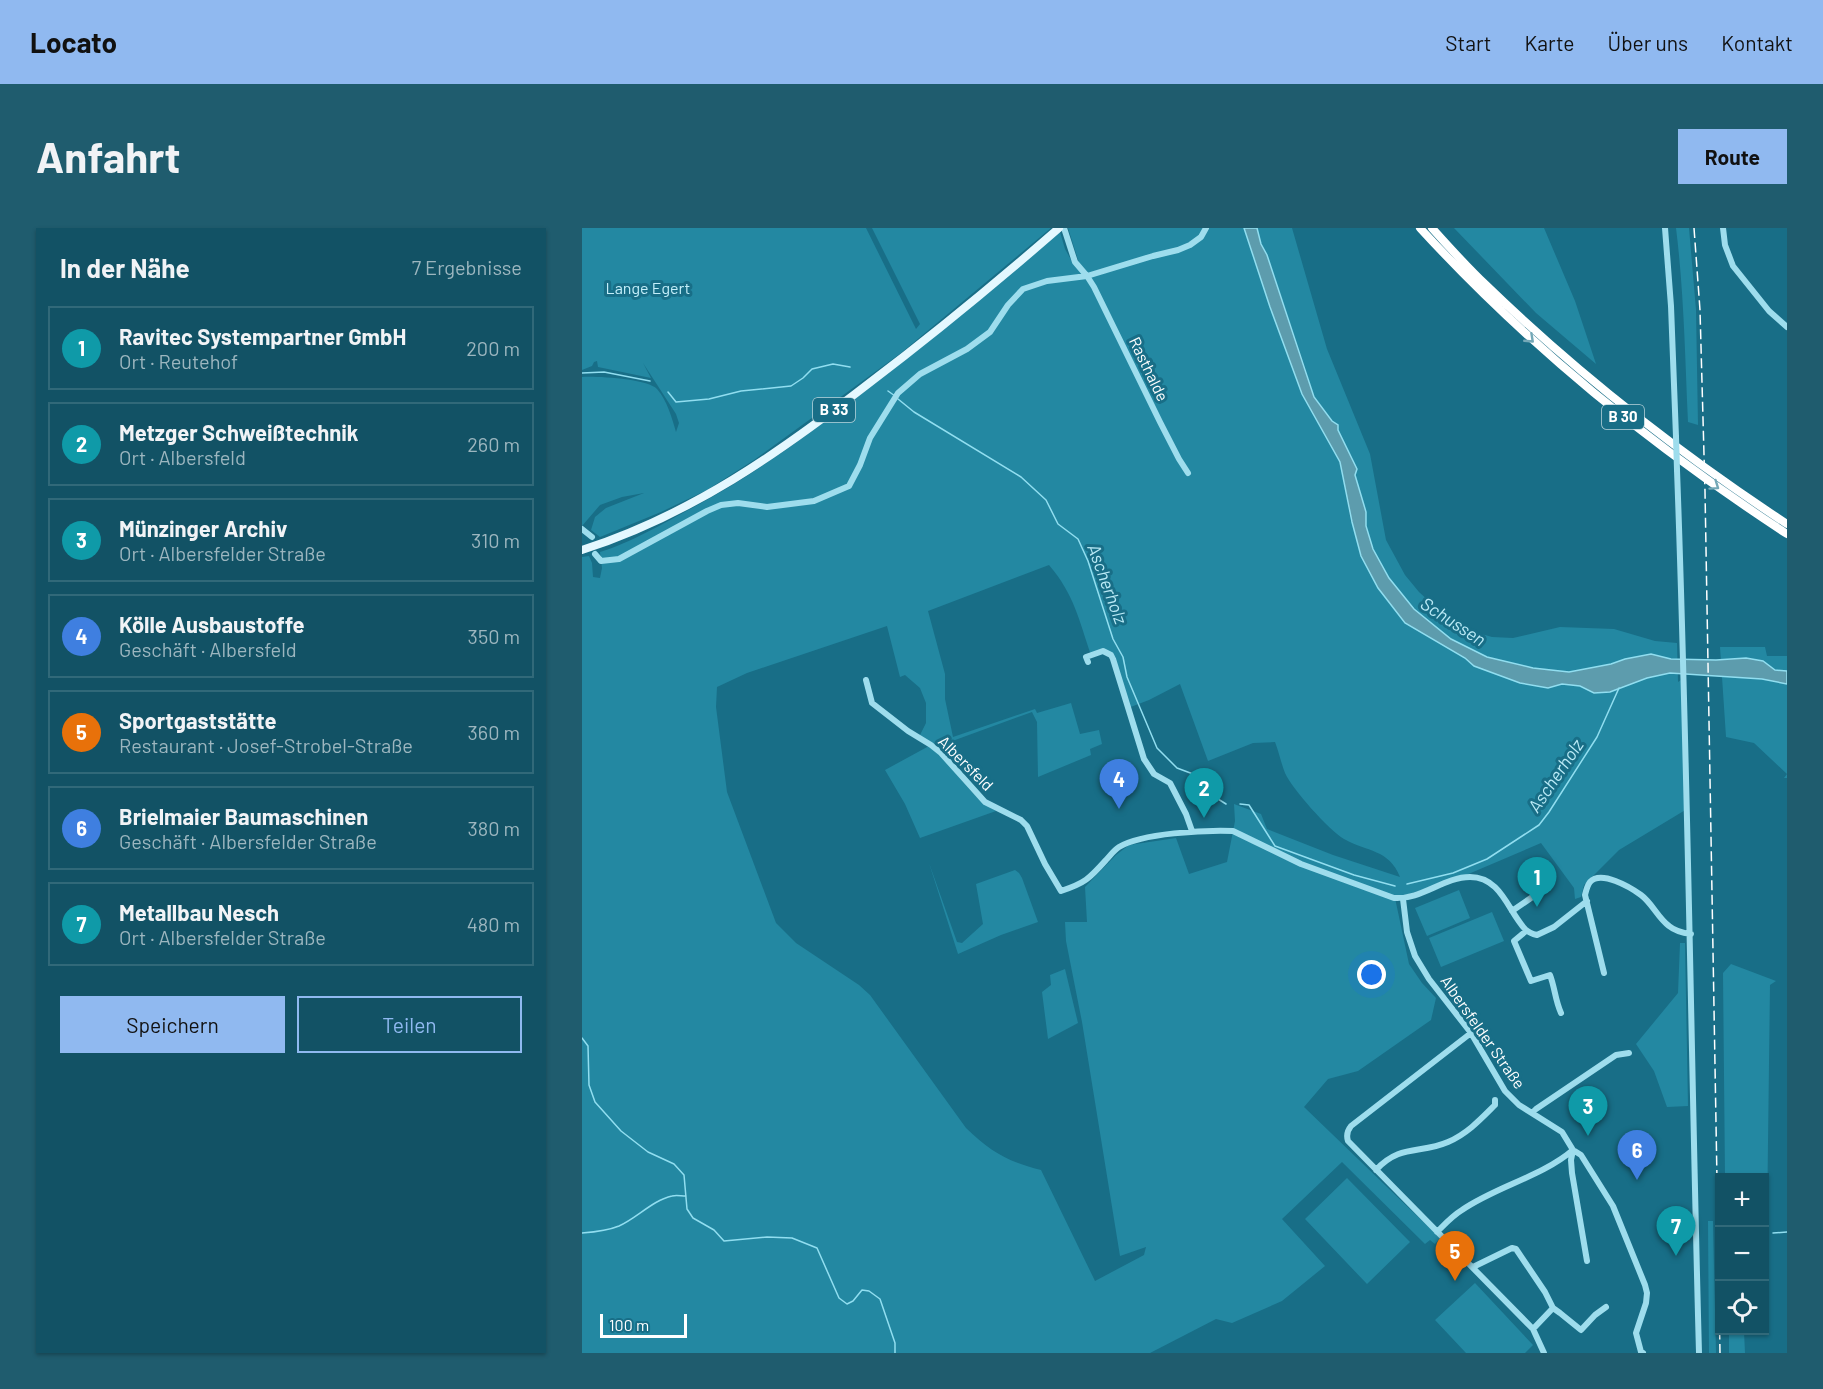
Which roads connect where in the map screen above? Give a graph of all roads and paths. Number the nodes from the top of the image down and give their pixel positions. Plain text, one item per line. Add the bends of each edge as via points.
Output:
1 (1059, 228) edge
2 (1064, 228) edge
3 (1206, 228) edge
4 (1665, 228) edge
5 (1723, 228) edge
6 (1421, 230) edge
7 (1434, 232) edge
8 (1087, 276) junction
9 (1787, 327) edge
10 (1188, 473) dead end
11 (1787, 524) edge
12 (582, 529) edge
13 (1787, 534) edge
14 (592, 537) dead end
15 (582, 550) edge
16 (595, 554) dead end
17 (1088, 662) dead end
18 (866, 680) dead end
19 (1192, 831) junction
20 (1544, 889) dead end
21 (1403, 899) junction
22 (1587, 901) junction
23 (1512, 911) junction
24 (1526, 931) junction
25 (1690, 934) junction
26 (1604, 972) dead end
27 (1561, 1013) dead end
28 (1471, 1033) junction
29 (1629, 1053) dead end
30 (1495, 1100) dead end
31 (1532, 1113) junction
32 (1573, 1150) junction
33 (1376, 1170) junction
34 (1437, 1232) junction
35 (1587, 1261) dead end
36 (1473, 1267) junction
37 (1606, 1307) dead end
38 (1553, 1308) junction
39 (1533, 1329) junction
40 (1544, 1353) edge
41 (1641, 1353) edge
42 (1699, 1353) edge

1 - 15 main road, B 33 via 920,344 764,460 686,507
2 - 8 street, Rasthalde via 1075,262
3 - 8 street via 1201,237 1178,250
4 - 25 street, bridge via 1684,652
5 - 9 street via 1733,266
6 - 7 highway, B 30
7 - 11 highway, B 30 via 1550,346 1600,388 1694,461
7 -> 13 highway, B 30 via 1472,284 1592,392 1655,443
8 - 10 street, Rasthalde
8 - 16 street via 1047,281 1023,289 990,332 921,374 898,393 870,438 849,486 814,501 767,507 721,505 619,559 602,561
12 - 14 street
17 - 19 street via 1086,657 1102,651 1111,655 1144,759 1155,774 1170,783
18 - 19 street, Albersfeld via 872,703 941,753 985,802 1027,826 1061,891 1089,879 1117,848 1139,838
19 - 21 street, Albersfeld via 1233,831 1301,864
20 - 23 street
21 - 23 street via 1470,877 1495,887
21 - 28 street, Albersfelder Straße via 1407,933 1415,956
22 - 24 street via 1554,927 1537,935
22 - 25 street via 1585,895 1591,880 1606,878 1641,895 1668,926
22 - 26 street
23 - 24 street
24 - 27 street via 1514,941 1518,951 1531,981 1550,975
25 - 42 street
28 - 31 street, Albersfelder Straße via 1505,1091
28 - 33 street via 1351,1126 1348,1142
29 - 31 street via 1616,1055
30 - 33 street via 1496,1105 1458,1137 1391,1156
31 - 32 street, Albersfelder Straße via 1562,1132
32 - 34 street via 1464,1208
32 - 35 street via 1572,1173
32 - 41 street, Albersfelder Straße via 1581,1155 1613,1206 1645,1285 1646,1303 1636,1334
33 - 34 street
34 - 36 street
36 - 38 street via 1516,1249
36 - 39 street
37 - 38 street via 1581,1330
38 - 39 street
39 - 40 street

